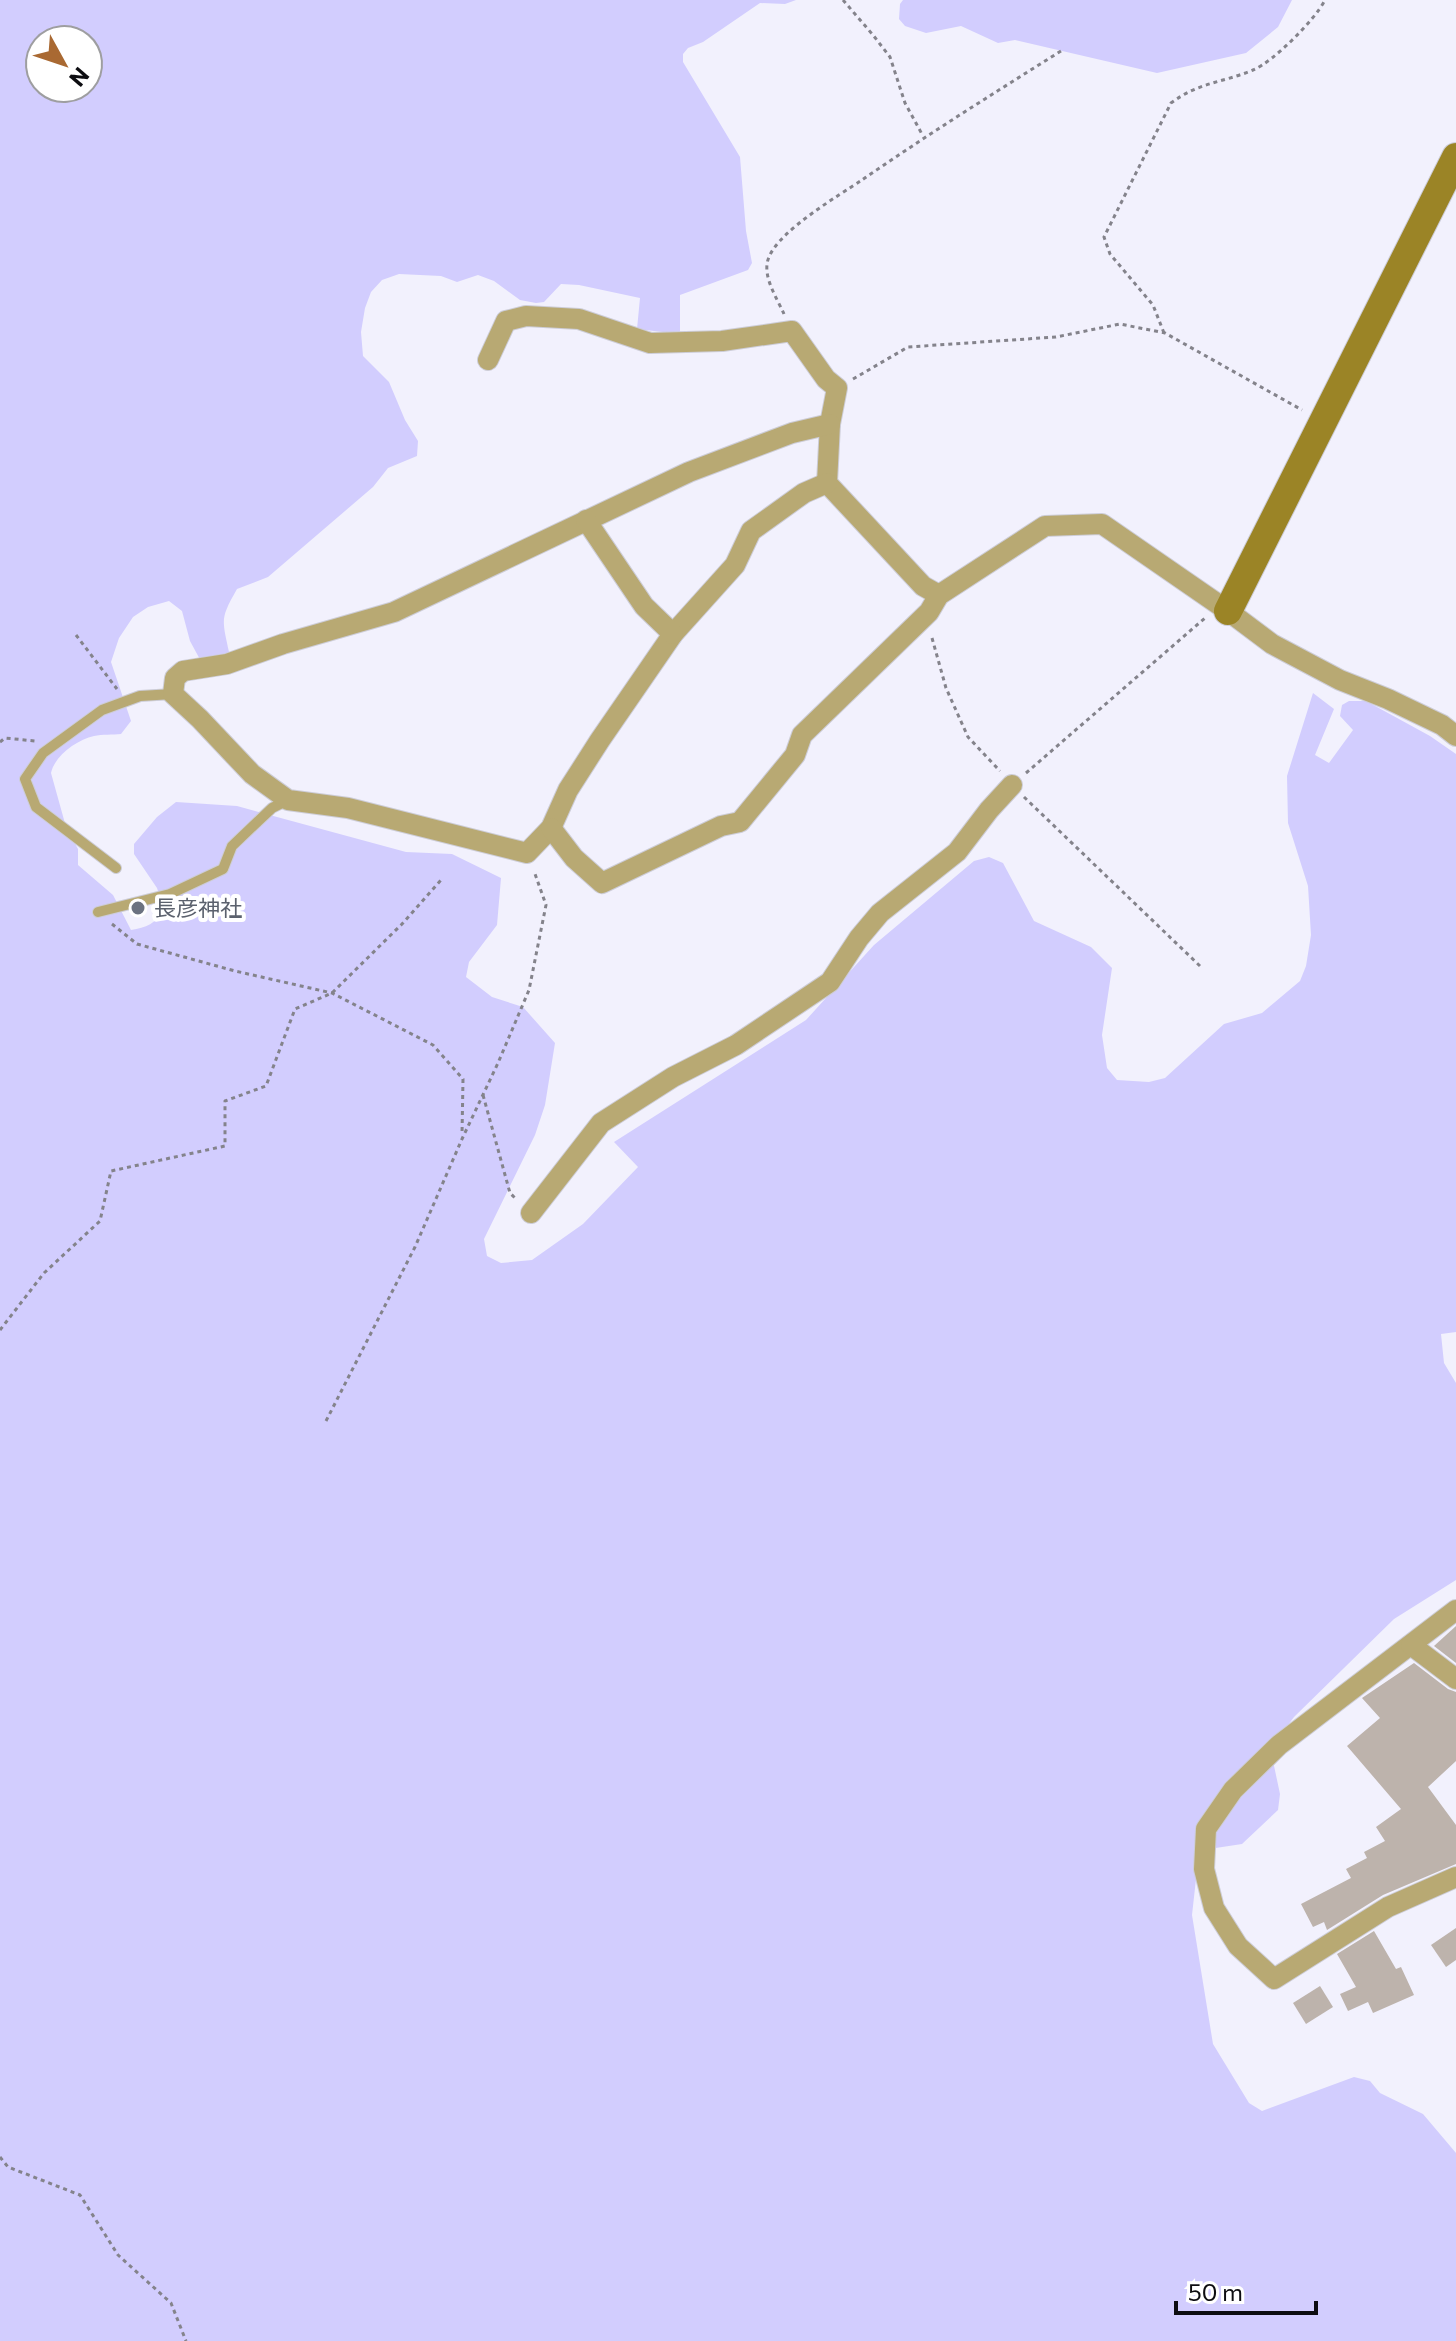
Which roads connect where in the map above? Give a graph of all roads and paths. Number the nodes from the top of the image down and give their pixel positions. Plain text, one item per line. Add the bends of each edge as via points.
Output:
1 (843, 0) edge
2 (1325, 0) edge
3 (1061, 51) dead end
4 (924, 138) junction
5 (1456, 157) edge
6 (792, 331) junction
7 (1165, 333) junction
8 (488, 360) dead end
9 (837, 388) junction
10 (1322, 422) junction
11 (830, 424) junction
12 (827, 483) junction
13 (586, 520) junction
14 (934, 604) junction
15 (1228, 611) junction
16 (673, 634) junction
17 (76, 635) dead end
18 (173, 694) junction
19 (127, 701) junction
20 (1456, 736) edge
21 (0, 742) edge
22 (58, 743) junction
23 (1012, 785) junction
24 (288, 800) junction
25 (551, 828) junction
26 (527, 853) junction
27 (116, 868) dead end
28 (441, 880) dead end
29 (98, 912) joint
30 (1200, 966) dead end
31 (332, 993) junction
32 (483, 1095) junction
33 (462, 1139) junction
34 (531, 1213) joint
35 (0, 1330) edge
36 (326, 1421) dead end
37 (1456, 1610) edge
38 (1411, 1645) junction
39 (1456, 1679) edge
40 (1456, 1877) edge
41 (0, 2157) edge
42 (186, 2341) edge

1 - 4 path via 890,57
2 - 7 path via 1297,36 1256,69 1188,90 1171,103 1104,237 1110,254 1153,305
3 - 4 path
4 - 6 path via 806,217 768,257 768,278
5 - 10 street
6 - 8 street via 722,341 650,343 579,319 526,316 506,321
6 - 9 street
7 - 9 path via 1120,324 1056,337 908,347
7 - 10 path
9 - 11 street
10 - 15 street
11 - 12 street
11 - 13 street via 689,472
12 - 14 street
12 - 16 street via 751,531 735,565
13 - 16 street via 644,606
13 - 18 street via 394,612 227,664 183,671 175,678
14 - 15 street via 1045,526 1102,524
14 - 23 path via 934,648 946,688 968,737
14 - 25 street via 802,735 795,755 740,822 721,826 602,883
15 - 20 street via 1272,644
15 - 23 path via 1206,618
16 - 25 street via 568,790
17 - 19 path
18 - 19 lane
18 - 24 street via 252,774
19 - 22 lane via 102,710
21 - 22 path via 5,738
22 - 27 lane via 43,753 25,779 36,807
23 - 30 path
23 - 34 street via 957,852 880,913 830,982 736,1045 601,1123
24 - 26 street via 348,808
24 - 29 lane via 232,846 223,869 170,894
25 - 26 street
26 - 32 path via 546,905 529,990
28 - 31 path
29 - 31 path via 137,944
31 - 33 path via 433,1045 463,1079
31 - 35 path via 295,1009 266,1086 225,1101 225,1146 111,1171 100,1221 44,1273
32 - 33 path
32 - 34 path via 510,1193
33 - 36 path via 415,1247
37 - 38 street
38 - 39 street
38 - 40 street via 1279,1745 1233,1790 1206,1829 1204,1869 1214,1908 1238,1946 1274,1979 1388,1907
41 - 42 path via 8,2167 80,2195 118,2255 171,2303

